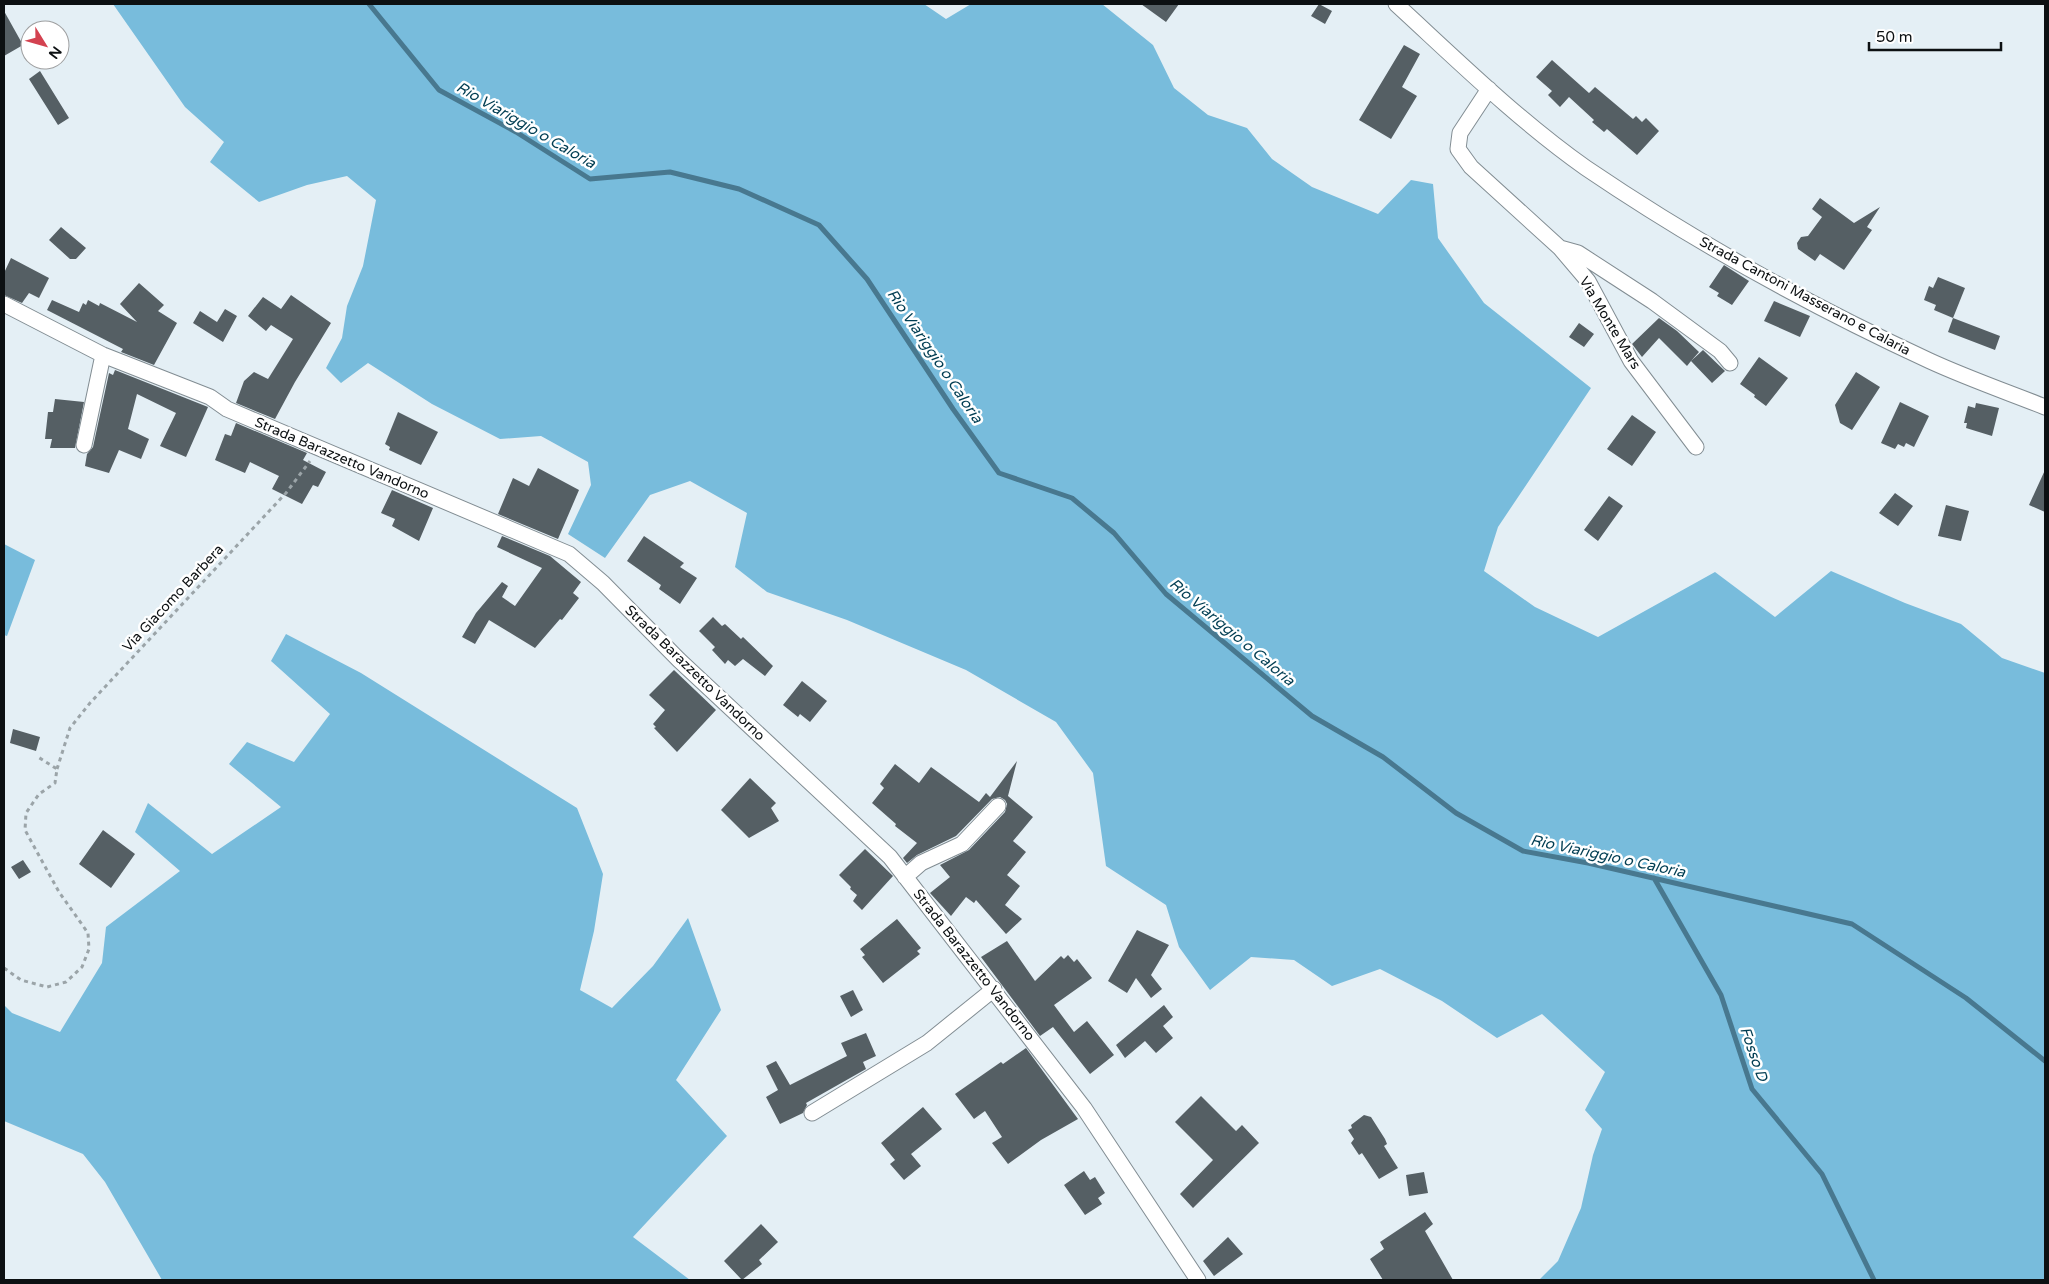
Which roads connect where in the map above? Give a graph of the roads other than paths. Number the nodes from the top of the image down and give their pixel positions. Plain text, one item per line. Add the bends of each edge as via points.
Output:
1 (1396, 4) edge
2 (1489, 89) junction
3 (1560, 248) junction
4 (4, 304) edge
5 (103, 355) junction
6 (1730, 363) dead end
7 (2045, 407) edge
8 (84, 445) dead end
9 (1696, 447) dead end
10 (998, 806) dead end
11 (905, 877) junction
12 (994, 989) junction
13 (812, 1113) dead end
14 (1194, 1279) edge

1 - 2 street, Strada Cantoni Masserano e Calaria
2 - 3 street, Via Monte Mars via 1460,133 1458,149 1471,167
2 - 7 street, Strada Cantoni Masserano e Calaria via 1586,167 1698,240 1814,304 1932,362
3 - 6 street, Via Monte Mars via 1578,253 1652,301 1720,351
3 - 9 street, Via Monte Mars via 1588,281 1631,361
4 - 5 street, Strada Barazzetto Vandorno
5 - 8 street
5 - 11 street, Strada Barazzetto Vandorno via 210,397 227,409 569,554 890,857
10 - 11 street via 962,844 921,863
11 - 12 street, Strada Barazzetto Vandorno
12 - 13 street via 927,1043
12 - 14 street, Strada Barazzetto Vandorno via 1084,1108

